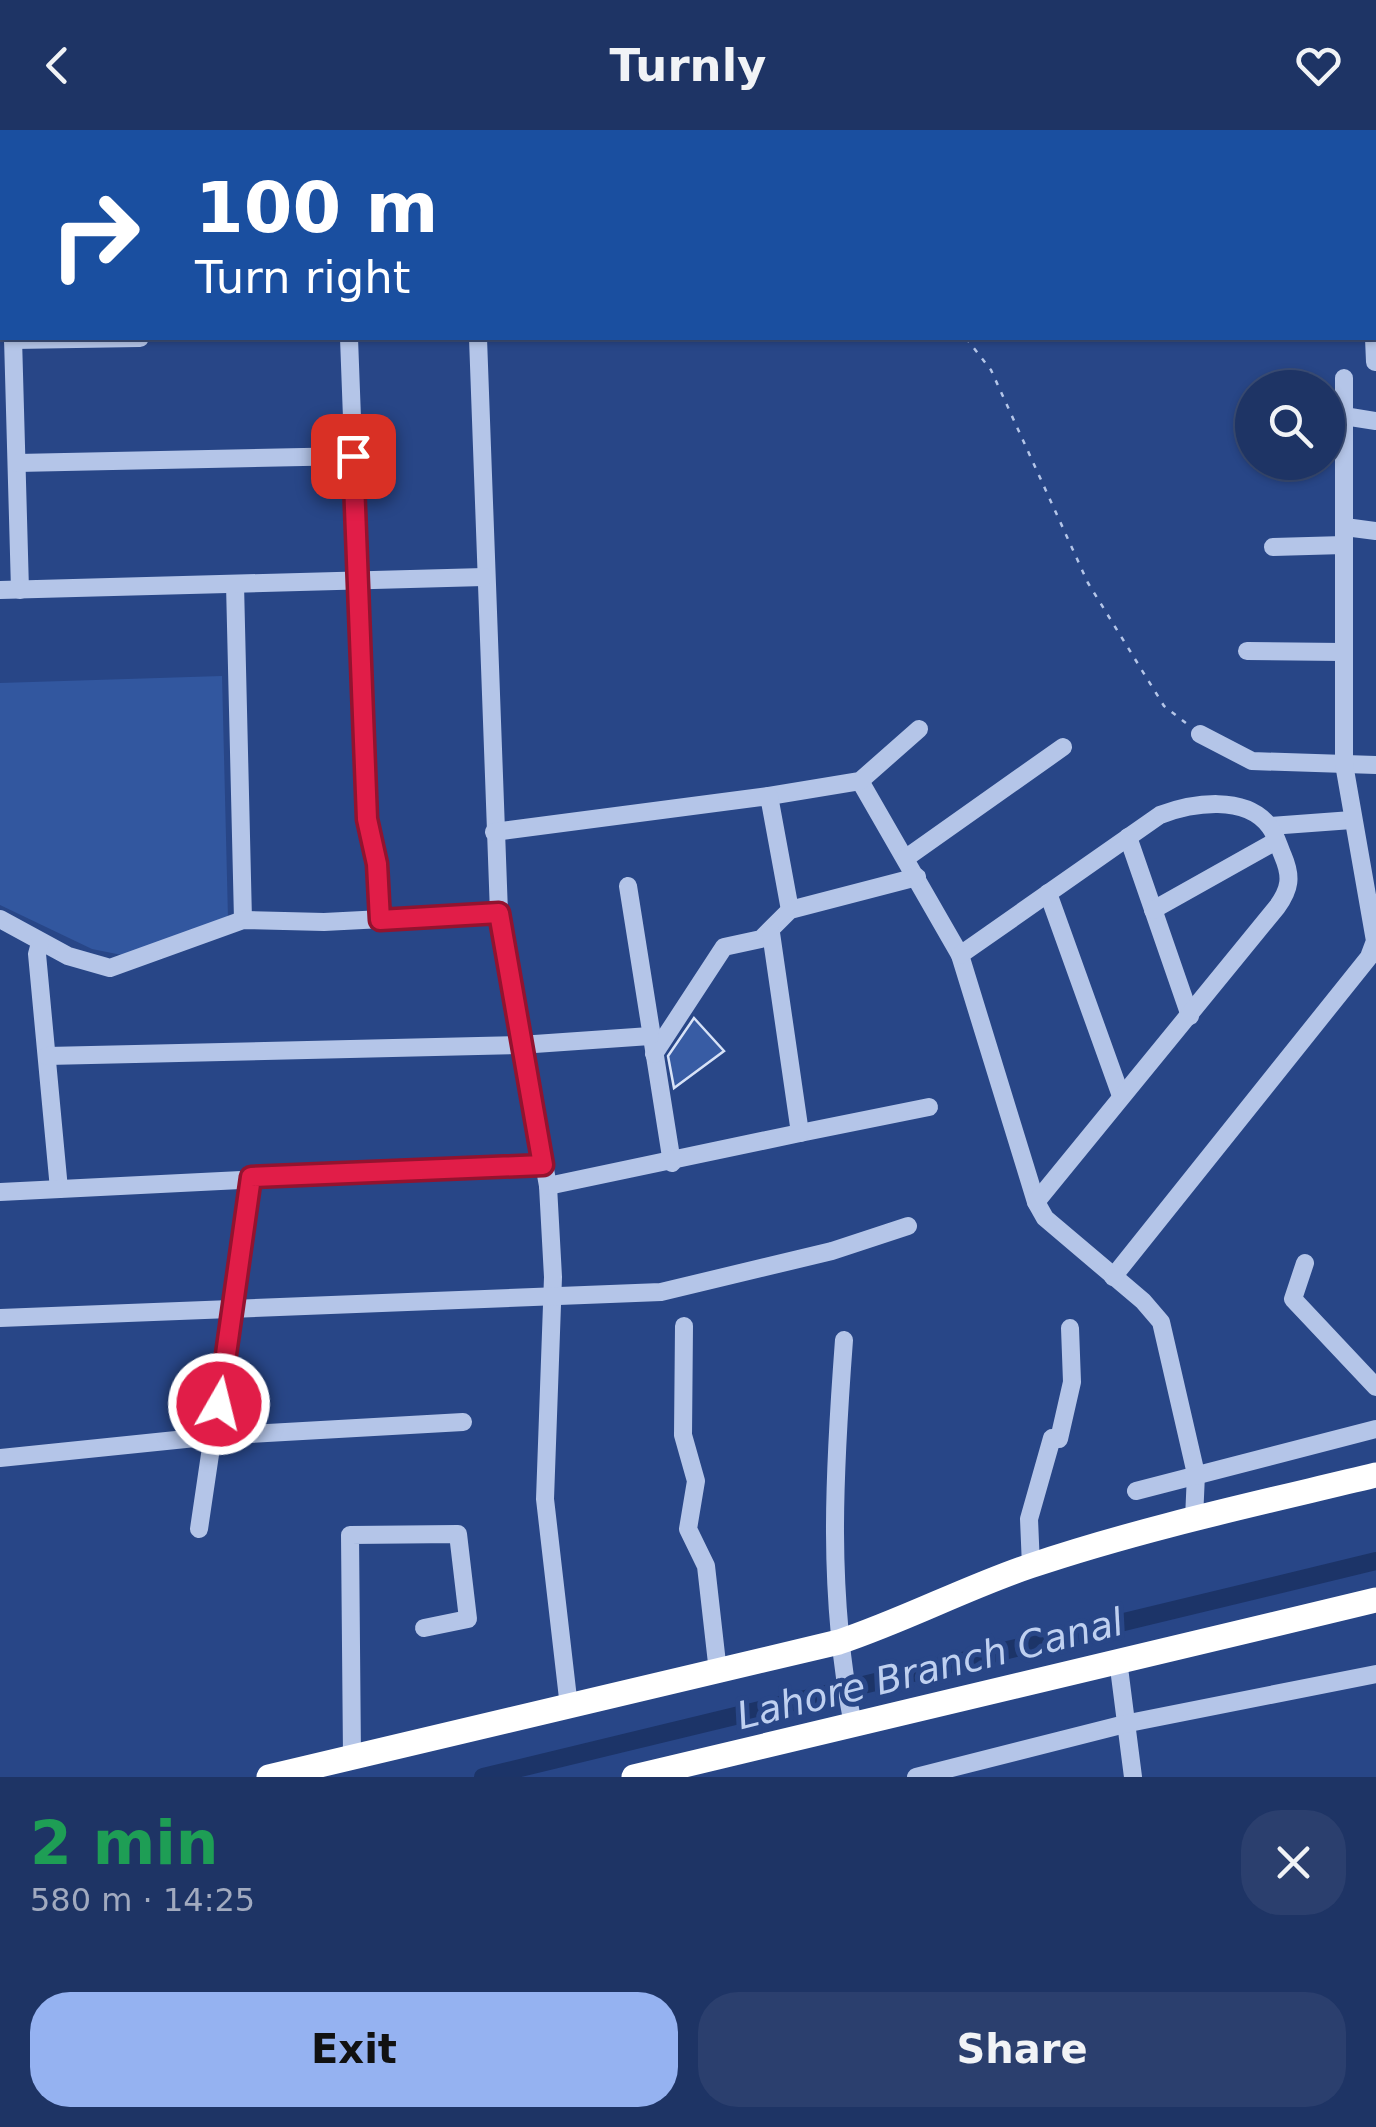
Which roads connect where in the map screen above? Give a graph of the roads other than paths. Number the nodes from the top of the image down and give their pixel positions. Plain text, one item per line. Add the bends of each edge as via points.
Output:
1 (13, 340) edge
2 (349, 340) edge
3 (478, 340) edge
4 (1345, 416) edge
5 (1376, 421) edge
6 (353, 456) junction
7 (17, 463) junction
8 (1339, 480) edge
9 (1376, 530) edge
10 (1345, 536) junction
11 (1273, 547) dead end
12 (484, 577) junction
13 (357, 580) junction
14 (235, 584) junction
15 (0, 590) edge
16 (20, 590) junction
17 (1246, 651) dead end
18 (1343, 652) junction
19 (918, 729) dead end
20 (1200, 734) road end
21 (1063, 747) dead end
22 (1344, 764) junction
23 (1376, 766) edge
24 (860, 780) junction
25 (769, 796) junction
26 (1352, 820) junction
27 (494, 832) junction
28 (1273, 834) junction
29 (1128, 836) junction
30 (906, 858) junction
31 (917, 877) junction
32 (628, 886) dead end
33 (1048, 893) junction
34 (790, 910) junction
35 (1153, 910) junction
36 (499, 913) junction
37 (0, 919) edge
38 (243, 920) junction
39 (380, 920) junction
40 (771, 933) junction
41 (40, 942) junction
42 (960, 955) junction
43 (1190, 1016) junction
44 (520, 1045) junction
45 (652, 1045) junction
46 (47, 1056) junction
47 (1121, 1096) junction
48 (929, 1106) dead end
49 (800, 1134) junction
50 (672, 1163) junction
51 (543, 1165) junction
52 (251, 1177) junction
53 (548, 1186) junction
54 (59, 1189) junction
55 (0, 1192) edge
56 (1036, 1202) junction
57 (908, 1226) dead end
58 (1305, 1263) dead end
59 (1113, 1278) junction
60 (550, 1296) junction
61 (232, 1310) junction
62 (0, 1318) edge
63 (684, 1326) dead end
64 (1070, 1328) dead end
65 (844, 1340) dead end
66 (1376, 1387) edge
67 (463, 1422) dead end
68 (1376, 1429) edge
69 (215, 1436) junction
70 (0, 1458) edge
71 (1196, 1474) junction
72 (1376, 1474) edge
73 (1136, 1491) dead end
74 (1194, 1519) junction
75 (198, 1529) dead end
76 (1031, 1566) junction
77 (1376, 1600) edge
78 (424, 1628) dead end
79 (841, 1653) junction
80 (1118, 1660) junction
81 (718, 1672) junction
82 (1376, 1674) edge
83 (568, 1708) junction
84 (851, 1715) junction
85 (1129, 1723) junction
86 (352, 1757) junction
87 (269, 1777) edge
88 (634, 1777) edge
89 (916, 1777) edge
90 (1133, 1777) edge

1 - 7 street
2 - 6 street
3 - 12 street
4 - 5 street
6 - 7 street
6 - 13 street
7 - 16 street
8 - 10 street
9 - 10 street
10 - 11 street
10 - 18 street
12 - 13 street
12 - 27 street
13 - 14 street
13 - 39 street via 367,819
14 - 16 street
14 - 38 street
15 - 16 street
17 - 18 street
18 - 22 street
19 - 24 street
20 - 22 street via 1252,762
21 - 30 street
22 - 23 street
22 - 26 street
24 - 25 street
24 - 30 street
25 - 27 street
25 - 34 street
26 - 28 street
26 - 59 street via 1376,929 1369,957
27 - 36 street
28 - 29 street via 1244,810 1206,804 1160,815
28 - 35 street
28 - 43 street via 1286,864 1288,892
29 - 33 street
29 - 35 street
30 - 31 street
31 - 34 street
31 - 42 street
32 - 45 street
33 - 42 street
33 - 47 street
34 - 40 street
35 - 43 street
36 - 39 street
36 - 44 street
37 - 41 street
38 - 39 street
38 - 41 street via 110,968
40 - 45 street via 719,951
40 - 49 street
41 - 46 street
42 - 56 street
43 - 47 street
44 - 45 street
44 - 46 street
44 - 51 street
45 - 50 street
46 - 54 street
47 - 56 street
48 - 49 street
49 - 50 street
50 - 53 street
51 - 52 street
51 - 53 street
52 - 54 street
52 - 61 street
53 - 60 street
54 - 55 street
56 - 59 street via 1045,1218
57 - 60 street via 692,1286
58 - 66 street via 1293,1299
59 - 71 street via 1161,1322
60 - 61 street
60 - 83 street via 545,1498
61 - 62 street
61 - 69 street
63 - 81 street via 683,1435 696,1481 688,1528 706,1566
64 - 76 street via 1072,1382 1029,1519
65 - 79 street via 832,1552
67 - 69 street
68 - 71 street
69 - 70 street
69 - 75 street
71 - 73 street
71 - 74 street
72 - 74 highway
74 - 76 highway
76 - 79 highway
77 - 80 highway
78 - 86 street via 468,1620 458,1534 350,1536
79 - 81 highway
79 - 84 street
80 - 84 highway
80 - 85 street
81 - 83 highway
82 - 85 street
83 - 86 highway
84 - 88 highway
85 - 89 street
85 - 90 street
86 - 87 highway

